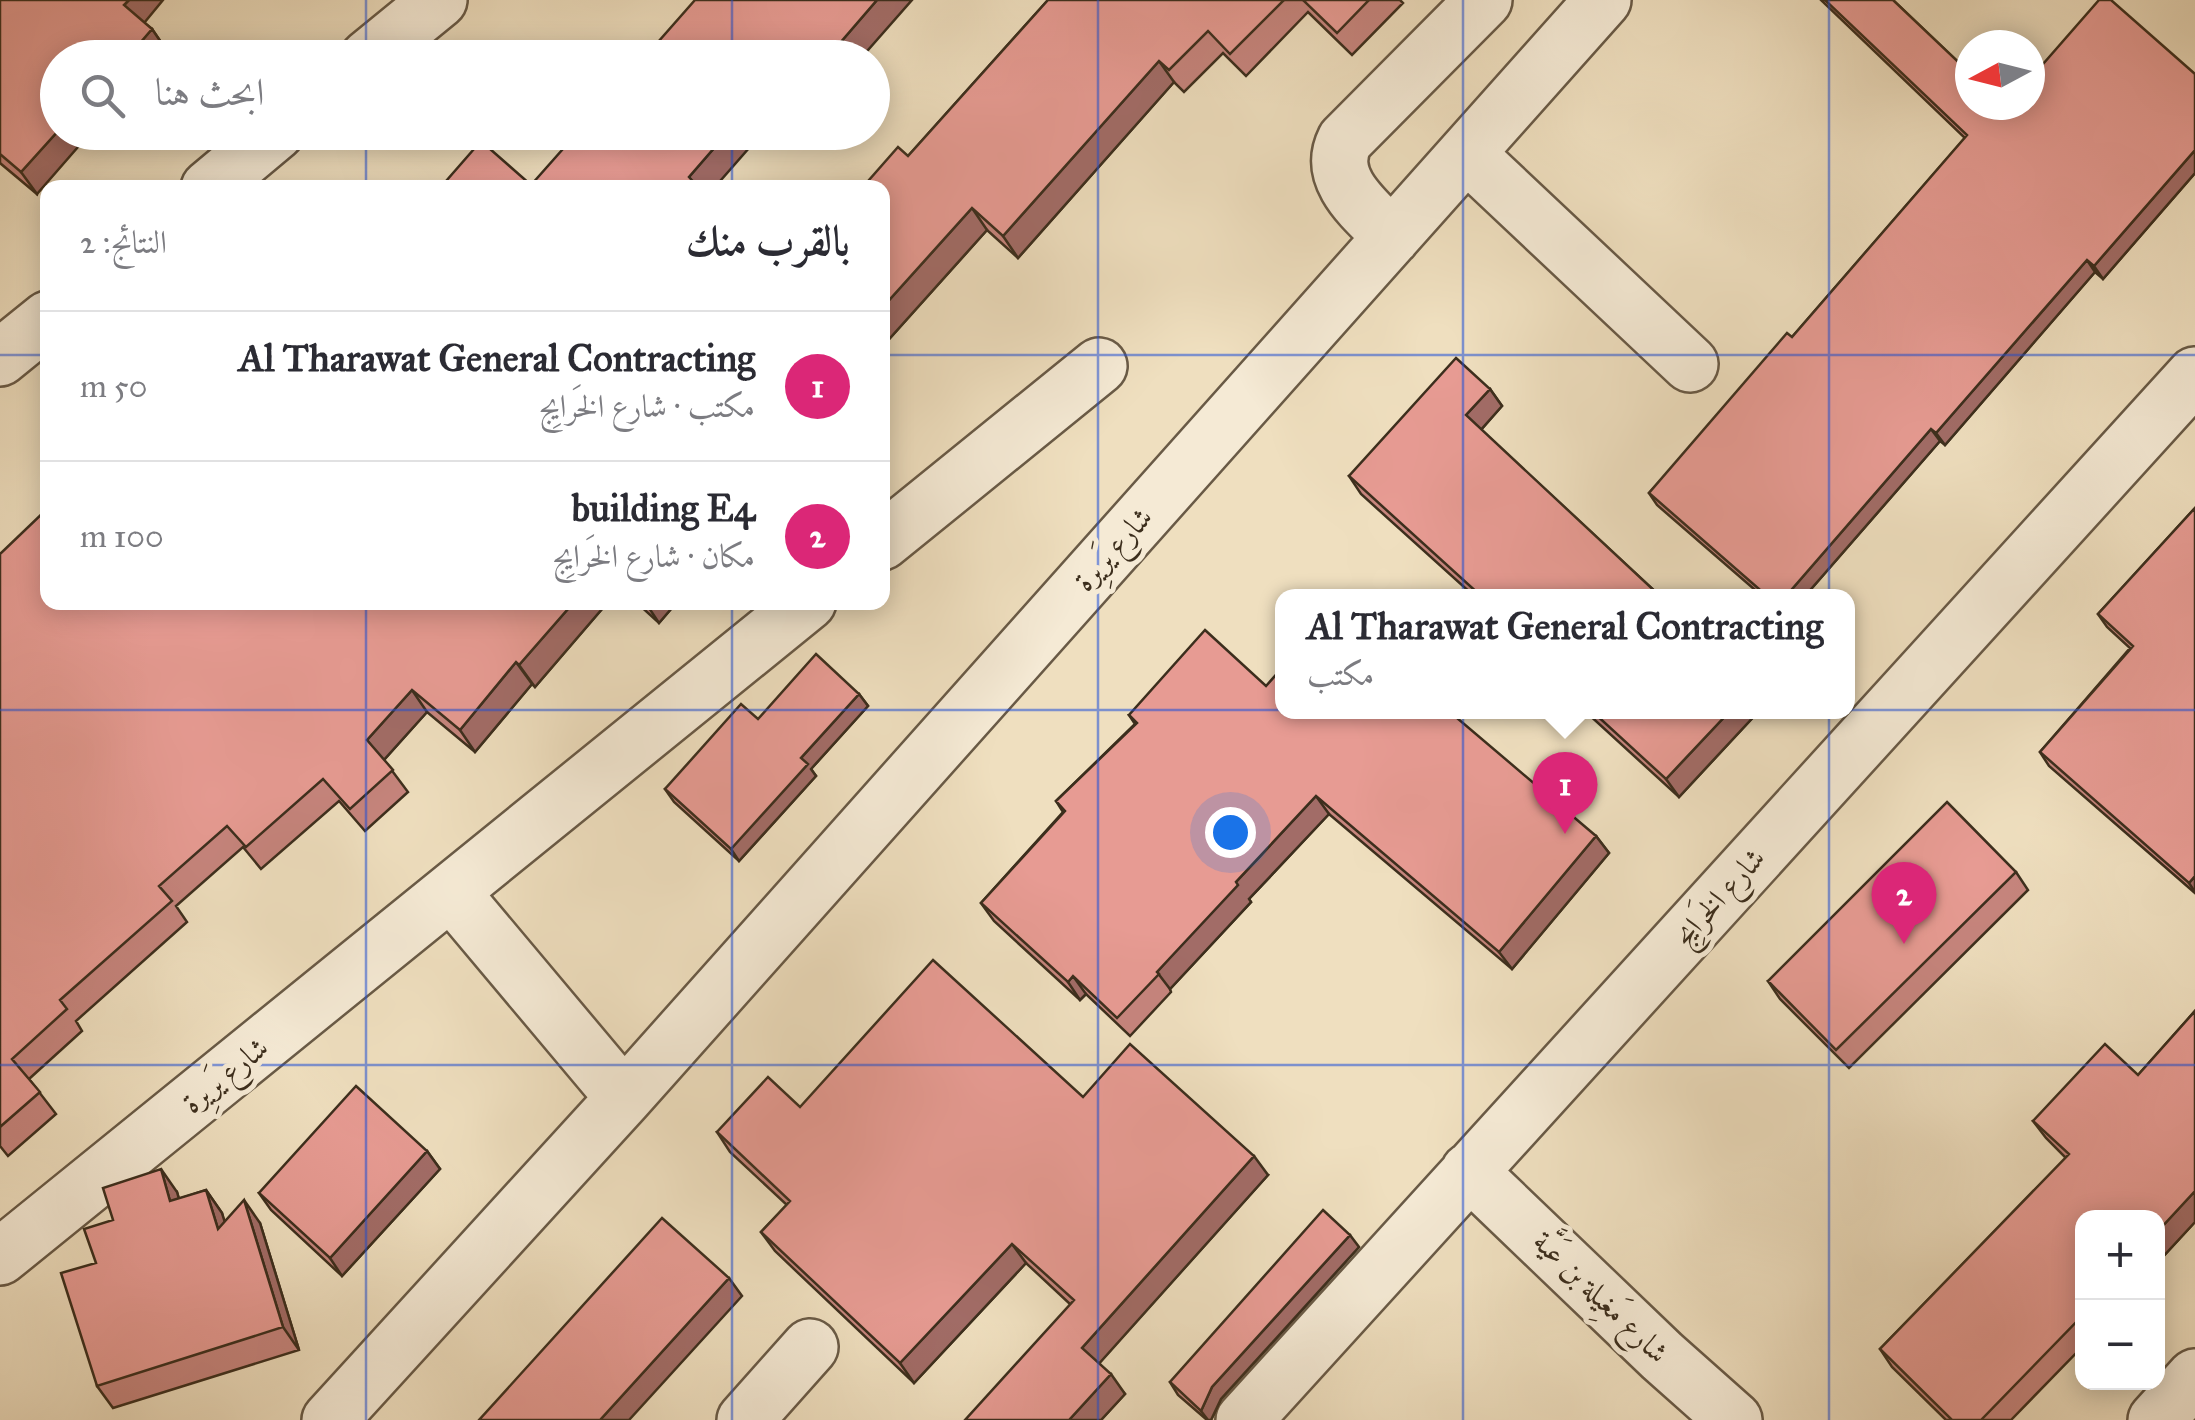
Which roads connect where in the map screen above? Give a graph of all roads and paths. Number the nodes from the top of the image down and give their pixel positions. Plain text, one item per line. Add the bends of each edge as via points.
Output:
1 (439, 0) edge
2 (1484, 0) edge
3 (1603, 0) edge
4 (390, 40) edge
5 (254, 150) edge
6 (1467, 154) junction
7 (219, 180) edge
8 (1392, 237) junction
9 (40, 326) edge
10 (0, 358) edge
11 (1690, 364) dead end
12 (1099, 366) dead end
13 (2195, 375) edge
14 (890, 536) edge
15 (798, 610) edge
16 (451, 892) junction
17 (624, 1098) junction
18 (1469, 1171) junction
19 (0, 1257) edge
20 (810, 1348) dead end
21 (2195, 1377) edge
22 (356, 1411) edge
23 (745, 1420) edge
24 (1244, 1420) edge
25 (1734, 1420) edge
26 (2156, 1420) edge

1 - 4 street
2 - 8 street via 1340,150 1350,192
3 - 6 street, شارع يَريِرة
5 - 7 street
6 - 8 street, شارع يَريِرة
6 - 11 street
8 - 17 street, شارع يَريِرة
9 - 10 street
12 - 14 street
13 - 18 street, شارع الخَرايِج
15 - 16 street, شارع يَريِرة
16 - 17 street
16 - 19 street, شارع يَريِرة
17 - 22 street, شارع يَريِرة
18 - 24 street, شارع الخَرايِج
18 - 25 street, شارع مَغِيلة بن عَيَّة
20 - 23 street
21 - 26 street

